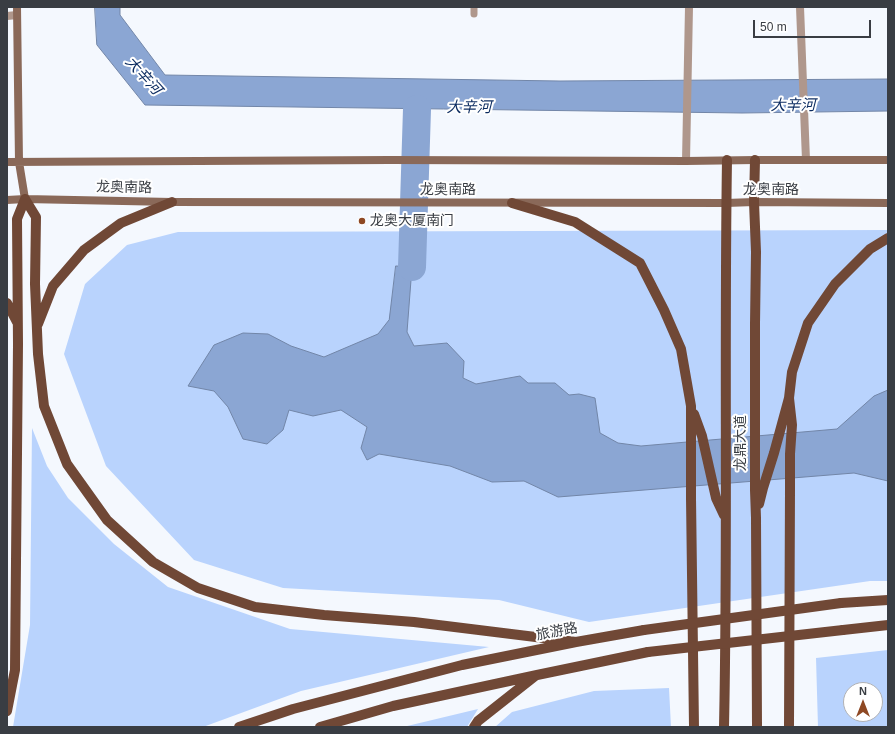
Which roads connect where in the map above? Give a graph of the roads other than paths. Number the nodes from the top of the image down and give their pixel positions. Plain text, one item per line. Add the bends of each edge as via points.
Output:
1 (689, 7) edge
2 (800, 7) edge
3 (17, 11) edge
4 (7, 16) edge
5 (727, 160) junction
6 (755, 160) junction
7 (806, 160) junction
8 (888, 160) edge
9 (686, 161) junction
10 (7, 162) edge
11 (19, 162) junction
12 (25, 199) junction
13 (7, 200) edge
14 (172, 202) junction
15 (754, 202) junction
16 (512, 203) junction
17 (888, 203) edge
18 (726, 204) junction
19 (888, 238) edge
20 (7, 303) edge
21 (18, 325) junction
22 (37, 328) junction
23 (789, 398) junction
24 (691, 406) junction
25 (759, 489) junction
26 (721, 500) junction
27 (11, 587) edge
28 (888, 600) edge
29 (888, 625) edge
30 (576, 642) junction
31 (537, 675) junction
32 (725, 706) junction
33 (7, 711) edge
34 (758, 713) junction
35 (239, 727) edge
36 (320, 727) edge
37 (474, 727) edge
38 (694, 727) edge
39 (719, 727) edge
40 (724, 727) edge
41 (757, 727) edge
42 (762, 727) edge
43 (789, 727) edge

1 - 9 street
2 - 7 street
3 - 4 street
3 - 11 main road
5 - 6 main road, 龙奥南路
5 - 9 main road, 龙奥南路
5 - 18 main road, 龙鼎大道
6 - 7 main road, 龙奥南路
6 - 15 main road, 龙鼎大道
7 - 8 main road, 龙奥南路
9 - 11 main road, 龙奥南路
10 - 11 main road, 龙奥南路
11 - 12 main road
12 - 13 main road, 龙奥南路
12 - 14 main road, 龙奥南路
12 - 21 main road via 17,219
12 - 22 main road via 36,217
14 - 16 main road, 龙奥南路
14 - 22 main road via 121,223 84,250 53,286
15 - 17 main road, 龙奥南路
15 - 18 main road, 龙奥南路
15 - 25 main road, 龙鼎大道 via 755,429
16 - 18 main road, 龙奥南路
16 - 24 main road via 575,222 640,264 681,350
18 - 26 main road, 龙鼎大道 via 725,390
19 - 23 main road via 870,249 835,284 808,323 792,372
20 - 21 main road
21 - 27 main road
22 - 30 main road via 44,406 67,464 107,520 153,562 198,588 255,607 414,622
23 - 25 main road via 774,453
23 - 43 main road via 792,426
24 - 26 main road
24 - 38 main road
25 - 34 main road, 龙鼎大道 via 756,518
26 - 32 main road, 龙鼎大道 via 725,518
27 - 33 main road via 16,670
28 - 30 main road, 旅游路, bridge via 644,630
29 - 31 main road, bridge via 648,652
30 - 35 main road, 旅游路 via 462,665 293,709
31 - 36 main road via 393,706
31 - 37 main road via 478,721
32 - 39 main road
32 - 40 main road, 龙鼎大道
34 - 41 main road, 龙鼎大道
34 - 42 main road

